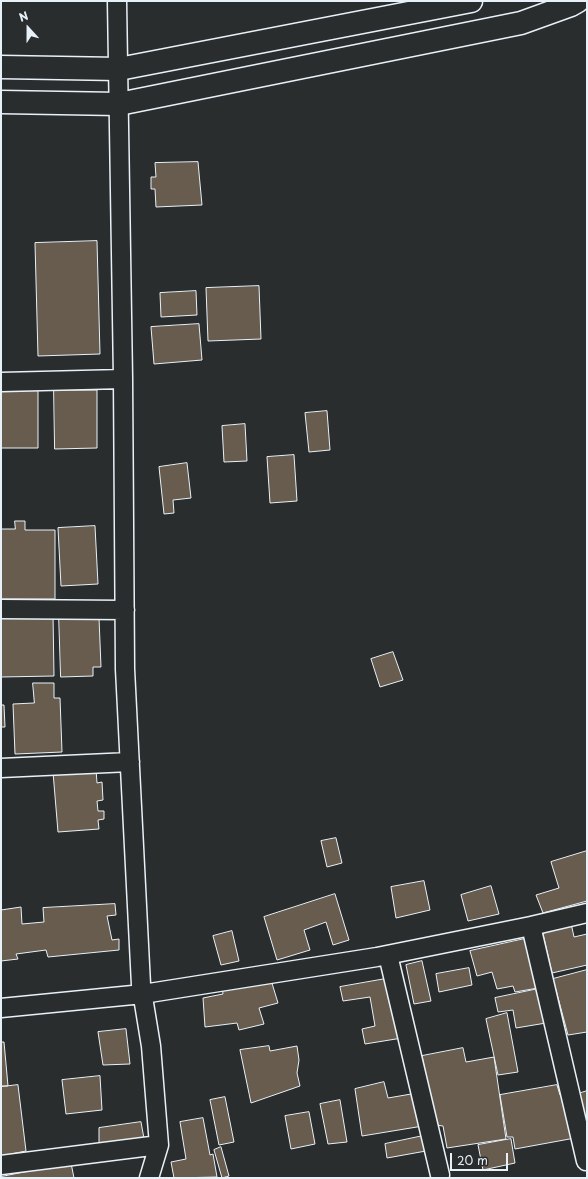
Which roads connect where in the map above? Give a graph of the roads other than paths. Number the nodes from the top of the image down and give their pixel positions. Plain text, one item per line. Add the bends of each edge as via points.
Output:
1 (116, 1) edge
2 (471, 1) edge
3 (578, 1) edge
4 (1, 68) edge
5 (119, 69) junction
6 (1, 102) edge
7 (119, 104) junction
8 (123, 379) junction
9 (1, 382) edge
10 (1, 609) edge
11 (125, 610) junction
12 (130, 762) junction
13 (1, 768) edge
14 (587, 913) edge
15 (531, 926) junction
16 (388, 955) junction
17 (143, 994) junction
18 (1, 1008) edge
19 (158, 1145) junction
20 (586, 1161) dead end
21 (1, 1165) edge
22 (440, 1175) dead end
23 (149, 1178) edge

1 - 5 street
2 - 5 main road
3 - 7 main road via 521,23
4 - 5 main road
5 - 7 street
6 - 7 main road
7 - 8 street
8 - 9 street
8 - 11 street
10 - 11 street
11 - 12 street
12 - 13 street
12 - 17 street
14 - 15 street
15 - 16 street
15 - 20 street
16 - 17 street
16 - 22 street
17 - 18 street
17 - 19 street via 152,1046
19 - 21 street
19 - 23 street

